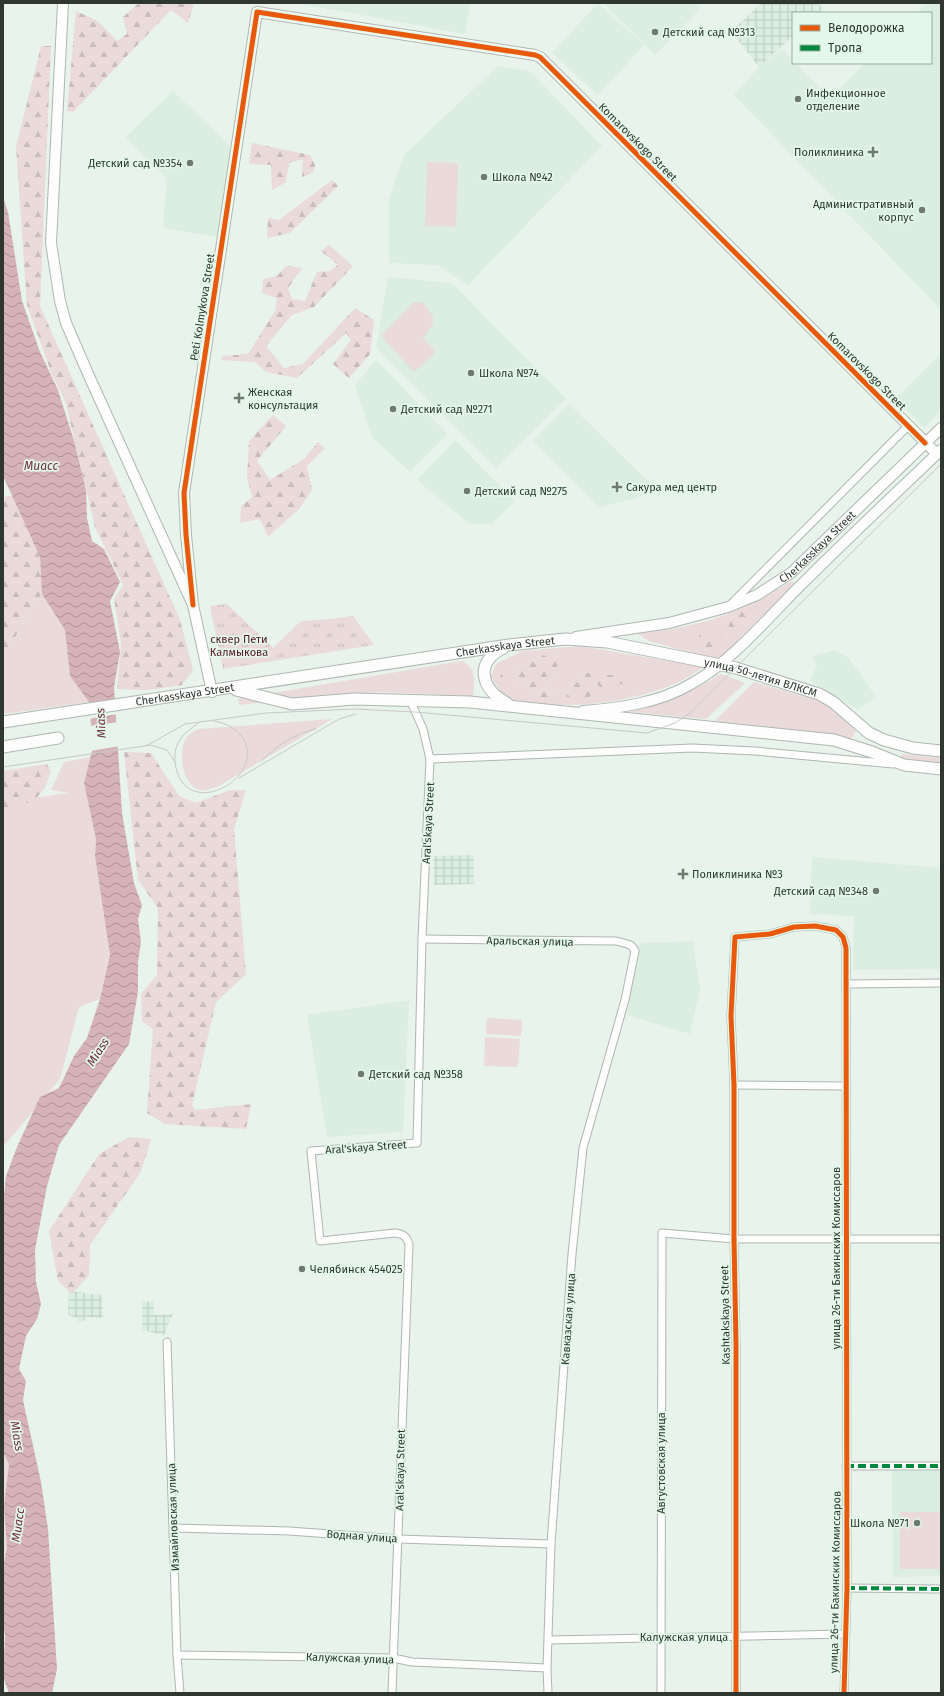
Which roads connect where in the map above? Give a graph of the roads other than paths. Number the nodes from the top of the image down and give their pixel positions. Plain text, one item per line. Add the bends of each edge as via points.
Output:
1 (63, 3) edge
2 (257, 12) joint
3 (908, 426) junction
4 (941, 428) edge
5 (925, 443) junction
6 (939, 452) edge
7 (193, 605) junction
8 (728, 607) junction
9 (565, 639) junction
10 (509, 645) junction
11 (722, 665) junction
12 (230, 689) junction
13 (212, 692) junction
14 (410, 700) junction
15 (509, 704) junction
16 (569, 712) junction
17 (3, 722) edge
18 (58, 738) dead end
19 (3, 747) edge
20 (941, 750) edge
21 (430, 760) junction
22 (904, 765) junction
23 (941, 769) edge
24 (735, 937) joint
25 (422, 939) junction
26 (635, 951) joint
27 (941, 983) edge
28 (846, 984) junction
29 (734, 1085) junction
30 (845, 1086) junction
31 (941, 1239) edge
32 (734, 1240) junction
33 (847, 1240) junction
34 (167, 1342) dead end
35 (846, 1466) junction
36 (941, 1466) edge
37 (174, 1528) junction
38 (399, 1539) junction
39 (551, 1544) junction
40 (847, 1588) junction
41 (941, 1589) edge
42 (844, 1634) junction
43 (660, 1637) junction
44 (736, 1637) junction
45 (549, 1640) junction
46 (177, 1655) junction
47 (393, 1658) junction
48 (547, 1668) junction
49 (180, 1693) edge
50 (392, 1693) edge
51 (548, 1693) edge
52 (661, 1693) edge
53 (736, 1693) edge
54 (844, 1693) edge

1 - 7 main road, Peti Kolmykova Street via 51,243 60,301 66,323 89,376
2 - 3 main road, Komarovskogo Street via 540,57
2 - 7 main road, Peti Kolmykova Street via 184,493
3 - 5 main road, Komarovskogo Street
3 - 8 street
4 - 5 main road, Cherkasskaya Street
5 - 6 main road, Komarovskogo Street
5 - 8 main road, Cherkasskaya Street via 791,573 756,595
6 - 11 main road, Cherkasskaya Street
7 - 13 main road, Peti Kolmykova Street
8 - 9 main road, Cherkasskaya Street via 669,623
9 - 10 main road, Cherkasskaya Street
9 - 11 main road, улица 50-летия ВЛКСМ via 607,642
10 - 12 main road, Cherkasskaya Street
10 - 15 main road via 491,655 484,671 489,689
11 - 16 main road, Cherkasskaya Street via 691,684 662,697 609,709
11 - 20 main road, улица 50-летия ВЛКСМ via 819,694 833,702 869,733 884,740 913,748
12 - 13 main road, Cherkasskaya Street
12 - 14 main road, Cherkasskaya Street via 292,704 354,699
13 - 17 main road, Cherkasskaya Street
14 - 15 main road, Cherkasskaya Street
14 - 21 street, Aral'skaya Street via 423,729
15 - 16 main road, Cherkasskaya Street
16 - 22 main road via 834,740
18 - 19 main road
21 - 22 street via 692,748 755,751
21 - 25 street, Aral'skaya Street
22 - 23 main road
24 - 28 street, улица 26-ти Бакинских Комиссаров via 770,934 794,927 815,926 836,930 843,937 846,948
24 - 29 street, Kashtakskaya Street via 731,1016
25 - 26 street, Аральская улица via 616,941 628,943
25 - 38 street, Aral'skaya Street via 417,1143 311,1151 320,1241 395,1233 407,1238 409,1245
26 - 39 street, Кавказская улица via 625,1000 582,1148
27 - 28 street
28 - 30 street, улица 26-ти Бакинских Комиссаров
29 - 30 street
29 - 32 street, Kashtakskaya Street
30 - 33 street, улица 26-ти Бакинских Комиссаров
31 - 33 street
32 - 33 street
32 - 43 street, Августовская улица via 662,1233
32 - 44 street, Kashtakskaya Street
33 - 35 street, улица 26-ти Бакинских Комиссаров
34 - 37 street, Измайловская улица
35 - 36 street
35 - 40 street, улица 26-ти Бакинских Комиссаров
37 - 38 street, Водная улица via 289,1531
37 - 46 street, Измайловская улица
38 - 39 street, Водная улица
38 - 47 street, Aral'skaya Street
39 - 45 street, Кавказская улица
40 - 41 street
40 - 42 street, улица 26-ти Бакинских Комиссаров
42 - 44 street, Калужская улица
42 - 54 street, улица 26-ти Бакинских Комиссаров
43 - 44 street, Калужская улица
43 - 45 street, Калужская улица
43 - 52 street, Августовская улица
44 - 53 street, Kashtakskaya Street
45 - 48 street, Кавказская улица
46 - 47 street, Калужская улица
46 - 49 street, Измайловская улица
47 - 48 street, Калужская улица via 412,1662
47 - 50 street, Aral'skaya Street
48 - 51 street, Кавказская улица

